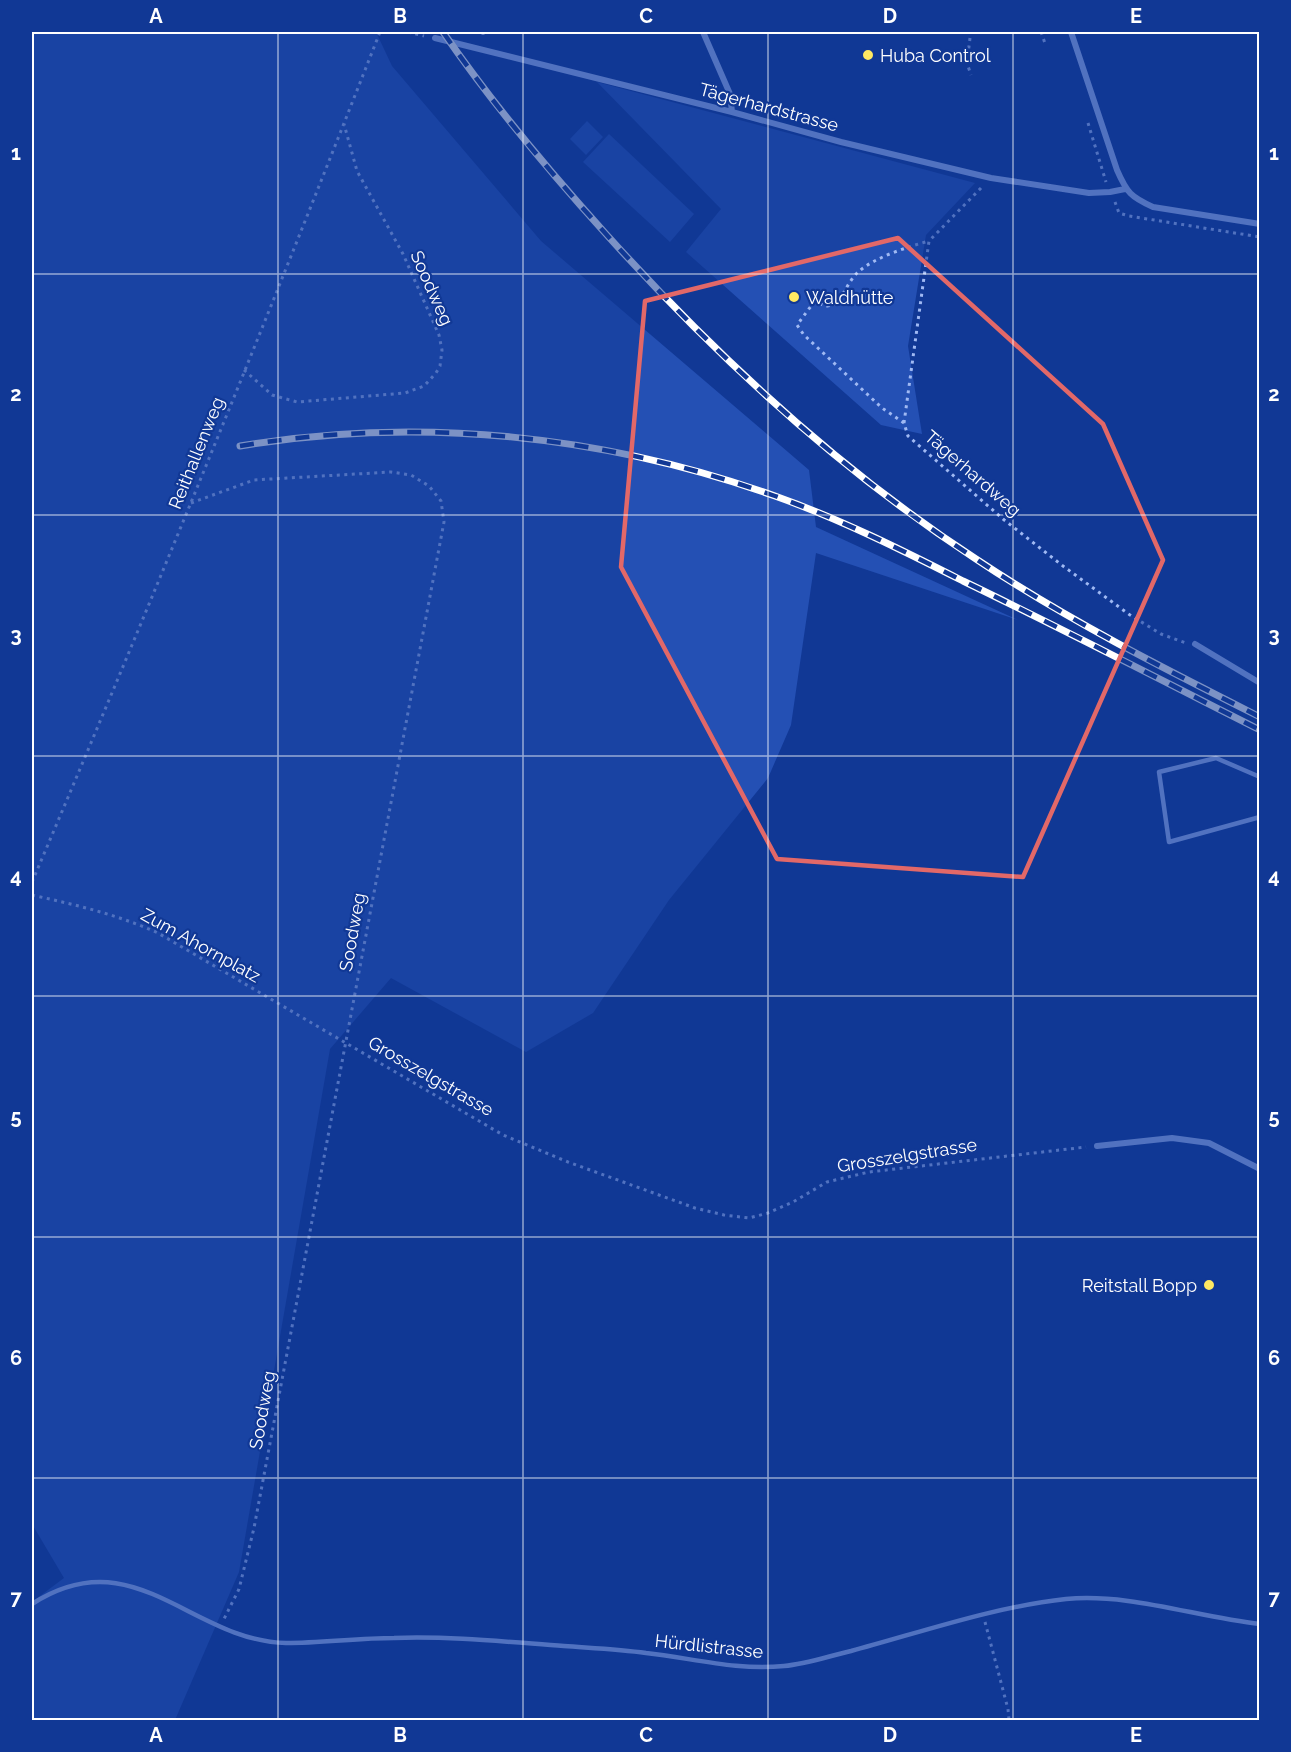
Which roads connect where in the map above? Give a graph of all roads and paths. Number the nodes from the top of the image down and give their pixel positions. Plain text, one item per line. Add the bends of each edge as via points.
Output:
1 (380, 32) edge
2 (408, 32) edge
3 (703, 32) edge
4 (1041, 32) edge
5 (1071, 32) edge
6 (435, 38) joint
7 (970, 38) dead end
8 (1046, 46) dead end
9 (971, 75) dead end
10 (732, 112) junction
11 (1086, 117) dead end
12 (344, 123) junction
13 (991, 178) junction
14 (1125, 189) junction
15 (1110, 192) junction
16 (1260, 224) edge
17 (929, 240) junction
18 (244, 370) junction
19 (904, 423) junction
20 (191, 503) junction
21 (1195, 644) joint
22 (1260, 682) edge
23 (1260, 777) edge
24 (1260, 817) edge
25 (32, 882) edge
26 (32, 895) edge
27 (347, 1044) junction
28 (1097, 1146) joint
29 (1260, 1169) edge
30 (32, 1604) edge
31 (983, 1615) junction
32 (1260, 1624) edge
33 (221, 1626) junction
34 (1009, 1720) edge

1 - 12 path, Reithallenweg
2 - 6 path
3 - 10 street via 730,94
4 - 8 path
5 - 14 street
6 - 10 street, Tägerhardstrasse
7 - 9 path
10 - 13 street, Tägerhardstrasse
11 - 15 path
12 - 18 path, Reithallenweg
12 - 18 path, Soodweg via 357,171 403,254 439,335 440,366 424,386 405,393 297,402 272,395
13 - 15 street, Tägerhardstrasse via 1089,193
13 - 17 path
14 - 15 street, Tägerhardstrasse
14 - 16 street via 1153,207
17 - 19 path, Tägerhardweg
17 - 19 path via 873,262 857,273 837,304 814,302 797,325 882,408
18 - 20 path, Reithallenweg
19 - 21 path, Tägerhardweg via 908,436 1054,559 1161,634
20 - 25 path, Reithallenweg
20 - 27 path, Soodweg via 254,480 391,472 420,479 441,501 444,522 440,546
21 - 22 street
23 - 24 lane via 1216,758 1159,772 1169,842
26 - 27 path, Zum Ahornplatz via 95,909 158,933
27 - 28 path, Grosszelgstrasse via 503,1135 695,1208 724,1215 748,1218 768,1214 827,1182 869,1172
27 - 33 path, Soodweg via 254,1528 238,1589
28 - 29 street via 1172,1138 1209,1143
30 - 33 lane, Hürdlistrasse via 64,1587 115,1582 153,1593
31 - 32 lane, Hürdlistrasse via 1017,1606 1085,1598
31 - 33 lane, Hürdlistrasse via 817,1659 758,1667 647,1653 467,1640 396,1637 276,1642 250,1638
31 - 34 path

